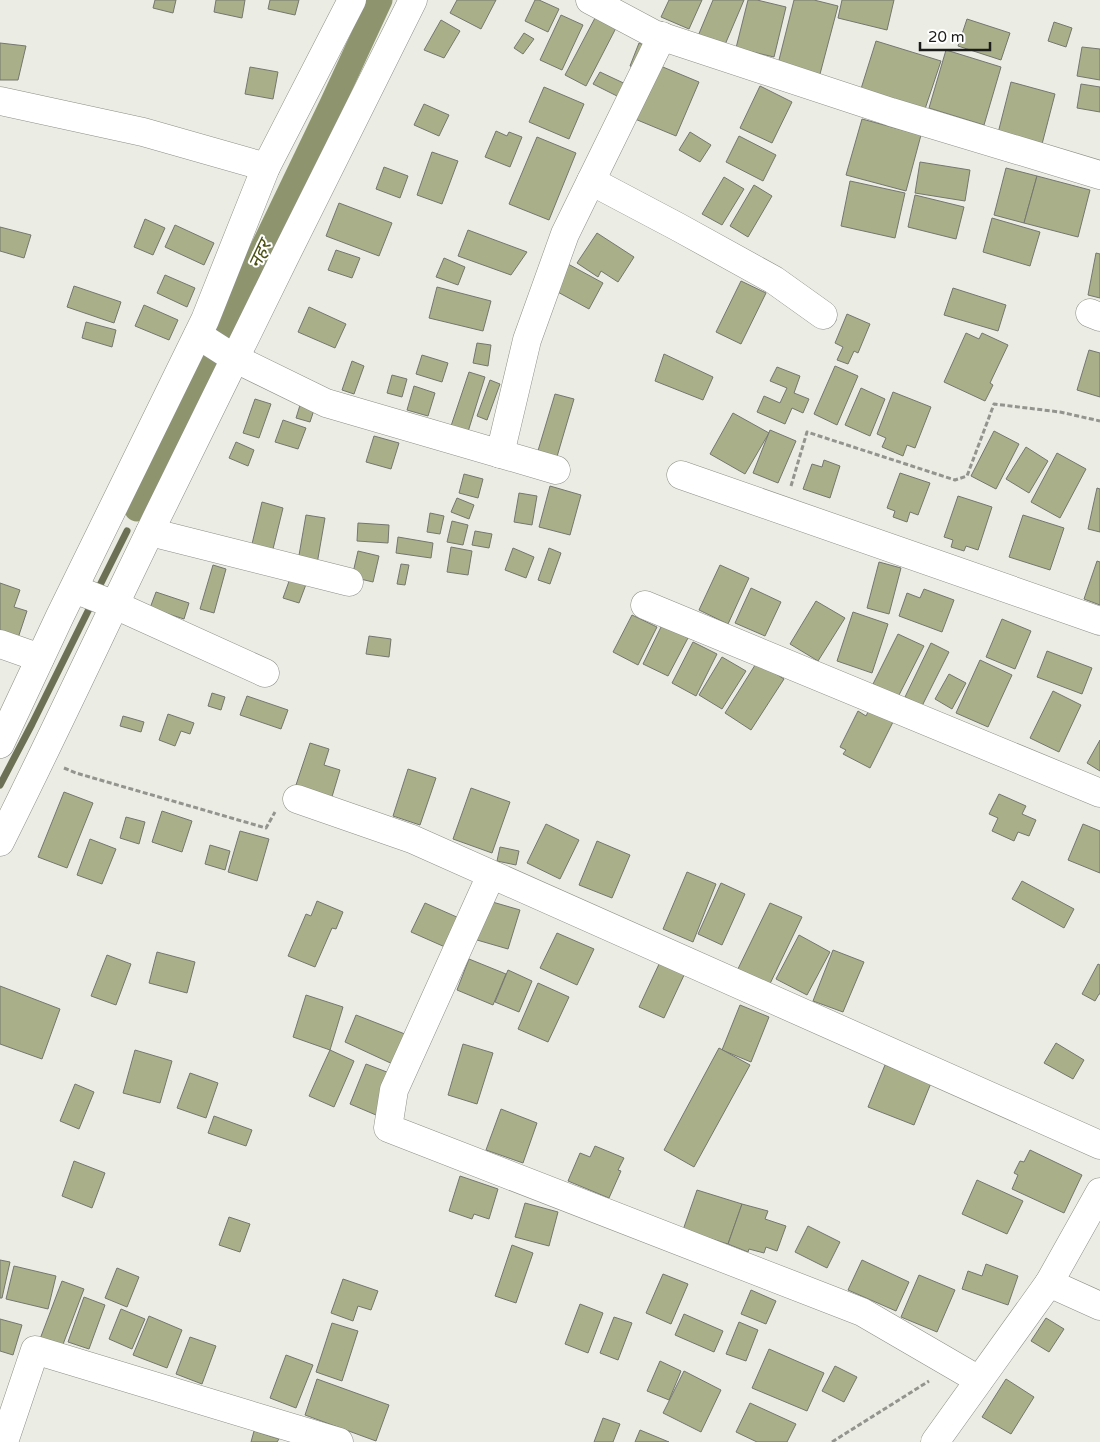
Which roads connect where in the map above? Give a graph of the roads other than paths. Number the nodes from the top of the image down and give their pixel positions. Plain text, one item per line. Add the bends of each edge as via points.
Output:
1 (352, 0) edge
2 (413, 0) edge
3 (590, 0) edge
4 (662, 36) junction
5 (0, 101) edge
6 (266, 167) junction
7 (1100, 175) edge
8 (591, 181) junction
9 (823, 315) dead end
10 (198, 335) junction
11 (234, 358) junction
12 (500, 454) junction
13 (556, 470) dead end
14 (680, 475) dead end
15 (150, 532) junction
16 (349, 582) dead end
17 (74, 589) junction
18 (644, 604) dead end
19 (115, 605) junction
20 (1100, 621) edge
21 (0, 644) edge
22 (40, 658) junction
23 (265, 673) dead end
24 (7, 710) edge
25 (0, 744) edge
26 (1100, 793) edge
27 (297, 799) road end
28 (0, 842) edge
29 (491, 875) junction
30 (1100, 1145) edge
31 (1100, 1192) edge
32 (1049, 1283) junction
33 (1100, 1306) edge
34 (979, 1380) junction
35 (4, 1442) edge
36 (339, 1442) edge
37 (935, 1442) edge

1 - 6 street
2 - 11 street
3 - 4 street
4 - 7 street via 891,112
4 - 8 street
5 - 6 street via 143,132
6 - 10 street
8 - 9 street via 774,280
8 - 12 street via 566,234 527,340
10 - 11 street
10 - 17 street
11 - 12 street via 326,403
11 - 15 street
12 - 13 street
14 - 20 street
15 - 16 street
15 - 19 street
17 - 19 street
17 - 22 street
18 - 26 street
19 - 23 street
19 - 28 street
21 - 22 street
22 - 24 street
24 - 25 street
27 - 29 street via 412,839
29 - 30 street
29 - 34 street via 394,1090 388,1128 862,1312
31 - 32 street
32 - 33 street
32 - 34 street
34 - 37 street
35 - 36 street via 35,1350

